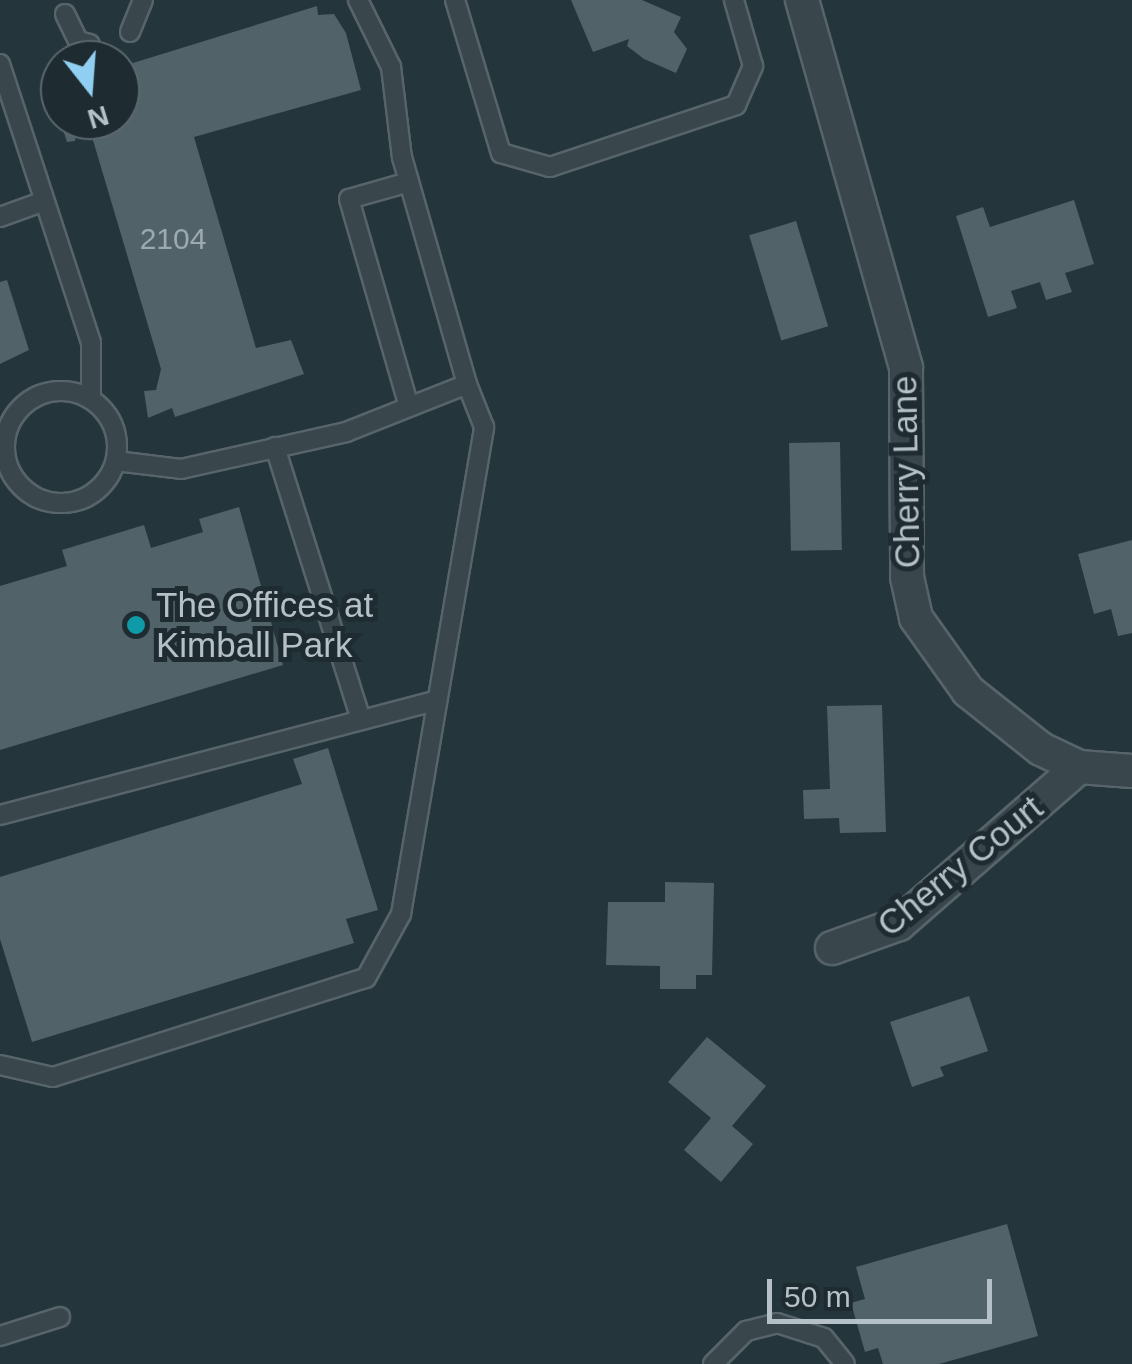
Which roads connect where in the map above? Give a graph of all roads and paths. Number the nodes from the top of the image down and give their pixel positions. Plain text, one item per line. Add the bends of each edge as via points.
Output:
1 (143, 0) edge
2 (358, 0) edge
3 (454, 0) edge
4 (734, 0) edge
5 (802, 0) edge
6 (65, 14) dead end
7 (130, 32) dead end
8 (78, 40) edge
9 (0, 64) edge
10 (409, 182) junction
11 (42, 202) junction
12 (0, 217) edge
13 (467, 384) junction
14 (91, 399) junction
15 (409, 407) junction
16 (275, 447) junction
17 (116, 461) junction
18 (6, 479) edge
19 (435, 700) junction
20 (361, 720) junction
21 (1080, 767) junction
22 (1132, 771) edge
23 (0, 815) edge
24 (832, 948) dead end
25 (0, 1065) edge
26 (60, 1317) dead end
27 (0, 1336) edge
28 (713, 1364) edge
29 (846, 1364) edge

1 - 7 lane
2 - 10 lane via 391,67
3 - 4 lane via 501,153 550,168 736,105 753,66
5 - 21 street, Cherry Lane via 906,368 907,578 916,618 968,691 1041,749
6 - 8 lane
9 - 11 lane
10 - 13 lane
10 - 15 lane via 349,199
11 - 12 lane
11 - 14 lane via 91,343
13 - 15 lane
13 - 19 lane via 484,428
14 - 17 lane via 113,426
14 - 18 lane via 58,391 22,406 4,440
15 - 16 lane
16 - 17 lane via 181,469
16 - 20 lane
17 - 18 lane via 97,490 62,504
19 - 20 lane
19 - 25 lane via 401,914 366,978 53,1077
20 - 23 lane
21 - 22 street, Cherry Lane
21 - 24 street, Cherry Court via 898,924
26 - 27 lane
28 - 29 lane via 746,1331 777,1323 824,1338

